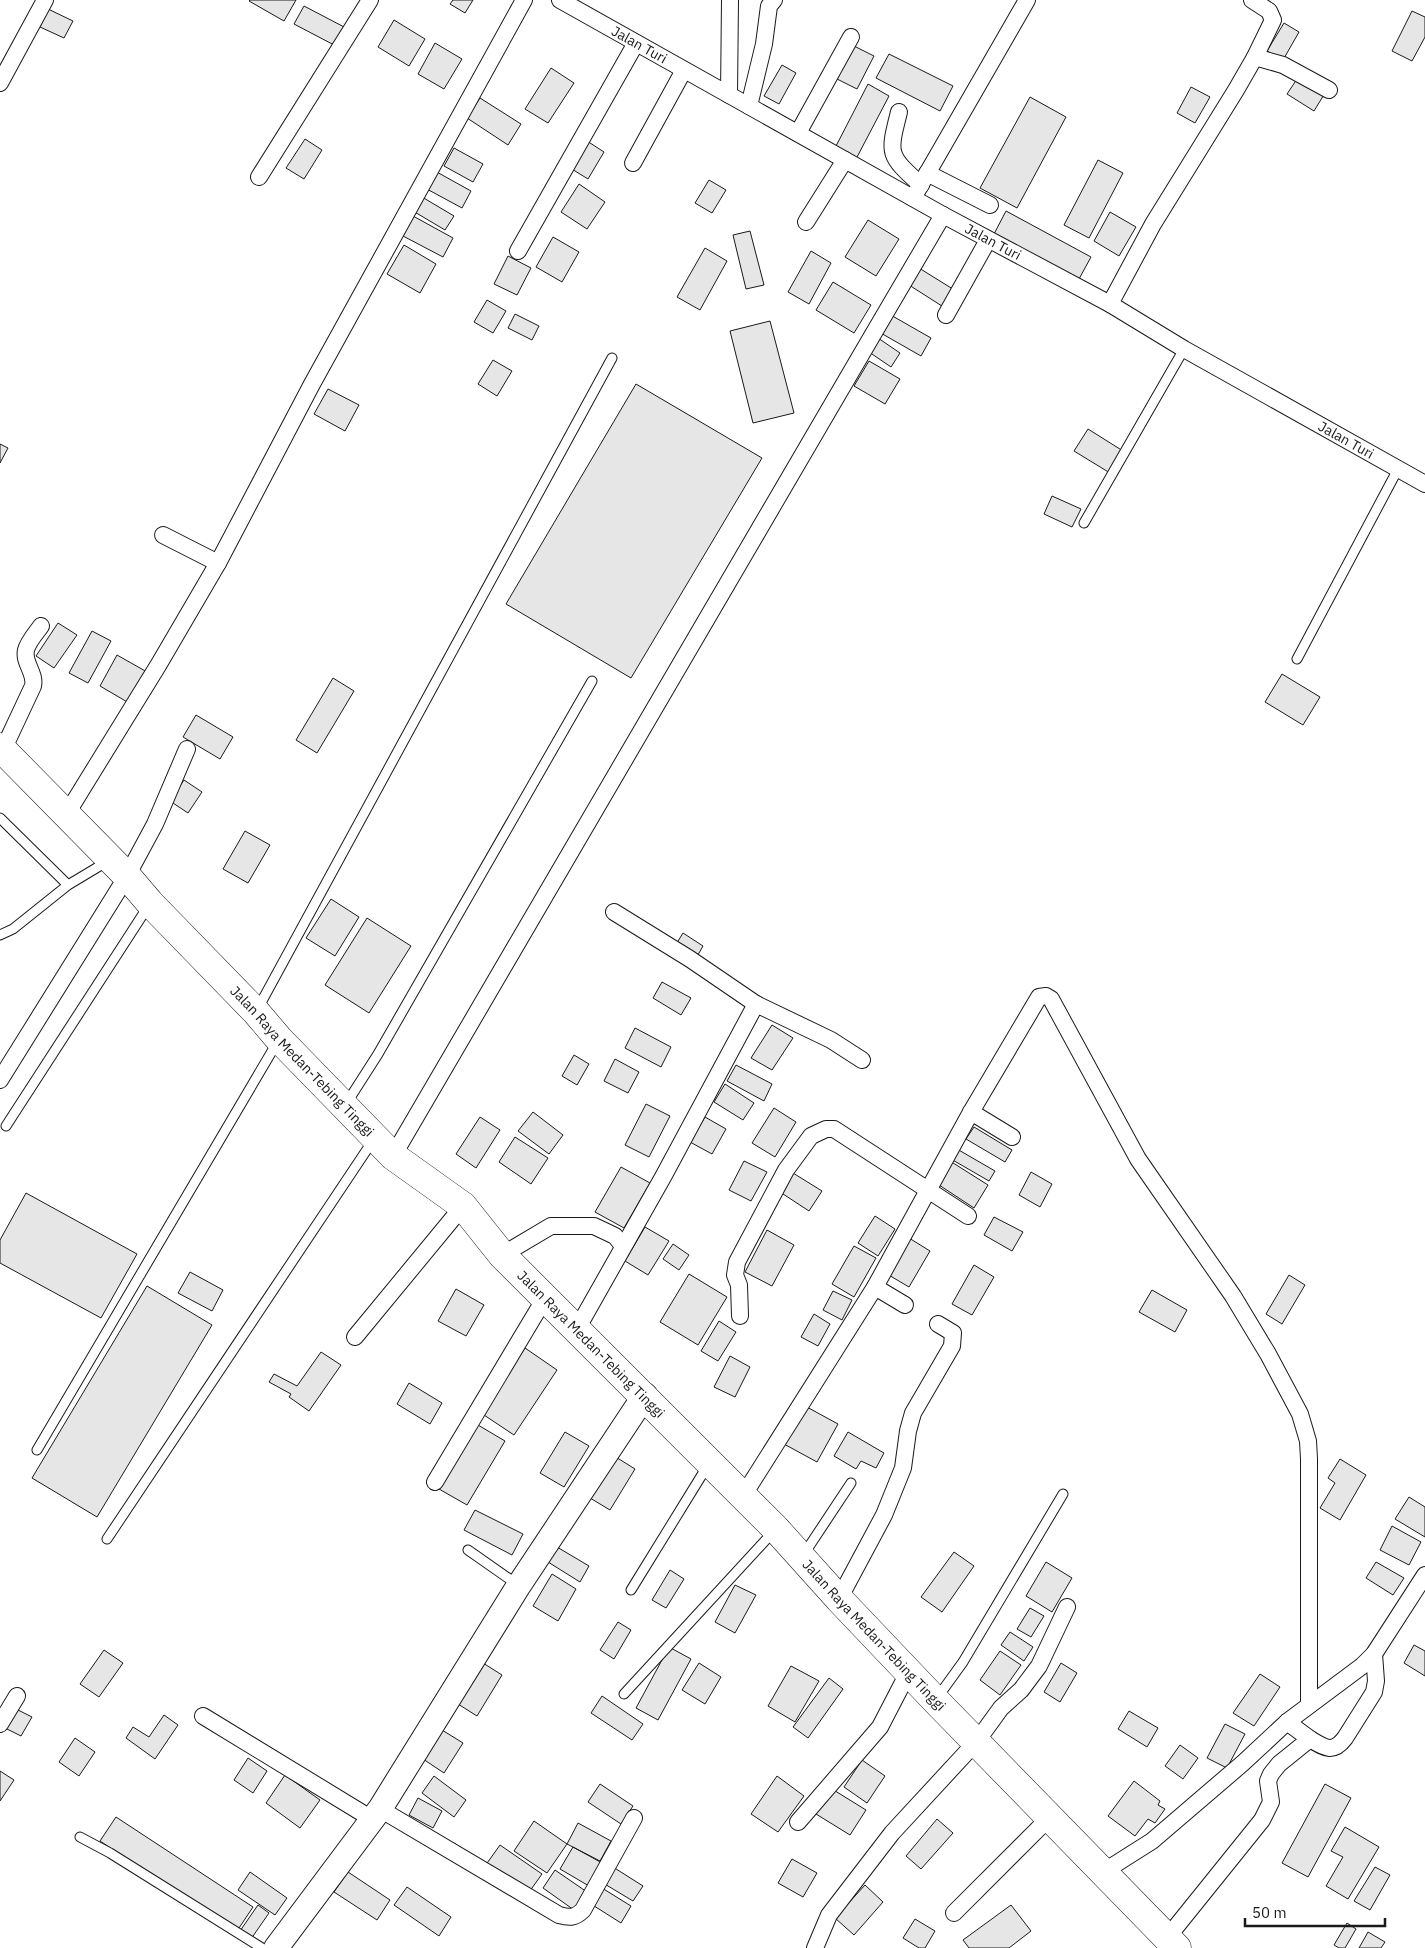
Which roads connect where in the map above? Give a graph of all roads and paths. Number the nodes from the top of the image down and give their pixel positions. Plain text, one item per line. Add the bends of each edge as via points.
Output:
1 (45, 0) edge
2 (370, 0) edge
3 (524, 0) edge
4 (560, 0) edge
5 (730, 0) edge
6 (774, 0) edge
7 (1027, 0) edge
8 (1252, 0) edge
9 (851, 37) dead end
10 (636, 43) junction
11 (1255, 57) junction
12 (684, 70) junction
13 (0, 82) edge
14 (1329, 90) dead end
15 (729, 95) junction
16 (749, 106) junction
17 (899, 112) dead end
18 (798, 133) junction
19 (845, 160) junction
20 (633, 163) dead end
21 (259, 177) dead end
22 (921, 185) junction
23 (990, 205) dead end
24 (943, 215) junction
25 (806, 222) dead end
26 (988, 240) junction
27 (518, 252) dead end
28 (1110, 304) junction
29 (946, 315) dead end
30 (1184, 349) junction
31 (612, 358) dead end
32 (1398, 469) junction
33 (1425, 484) edge
34 (1084, 522) dead end
35 (163, 535) dead end
36 (218, 563) junction
37 (41, 626) dead end
38 (1297, 659) dead end
39 (592, 681) dead end
40 (1, 748) edge
41 (187, 750) dead end
42 (66, 815) junction
43 (0, 818) edge
44 (118, 868) junction
45 (68, 885) junction
46 (150, 903) junction
47 (614, 912) dead end
48 (0, 935) edge
49 (756, 1004) junction
50 (256, 1012) junction
51 (279, 1039) junction
52 (862, 1060) dead end
53 (0, 1080) edge
54 (345, 1107) junction
55 (971, 1112) junction
56 (6, 1126) dead end
57 (1012, 1136) dead end
58 (384, 1146) junction
59 (929, 1192) junction
60 (462, 1206) junction
61 (968, 1216) dead end
62 (623, 1246) junction
63 (502, 1255) junction
64 (875, 1286) junction
65 (545, 1298) junction
66 (905, 1305) dead end
67 (740, 1316) dead end
68 (938, 1324) dead end
69 (576, 1329) junction
70 (355, 1337) dead end
71 (645, 1396) junction
72 (37, 1450) dead end
73 (710, 1463) junction
74 (435, 1482) dead end
75 (851, 1483) dead end
76 (1063, 1494) dead end
77 (743, 1496) junction
78 (776, 1529) junction
79 (107, 1539) dead end
80 (468, 1550) dead end
81 (802, 1556) junction
82 (1425, 1575) edge
83 (519, 1585) junction
84 (631, 1590) dead end
85 (839, 1599) junction
86 (1067, 1607) dead end
87 (1374, 1654) junction
88 (909, 1671) junction
89 (624, 1694) dead end
90 (17, 1696) dead end
91 (936, 1700) junction
92 (1309, 1705) junction
93 (204, 1716) dead end
94 (1288, 1723) junction
95 (0, 1724) edge
96 (1307, 1737) junction
97 (977, 1741) junction
98 (376, 1814) junction
99 (634, 1818) dead end
100 (1050, 1818) junction
101 (798, 1822) dead end
102 (80, 1837) dead end
103 (1103, 1872) junction
104 (954, 1913) dead end
105 (1172, 1943) edge
106 (262, 1948) edge
107 (276, 1948) edge
108 (815, 1948) edge

1 - 13 street
2 - 21 street
3 - 36 street
4 - 10 street, Jalan Turi
5 - 15 street
6 - 16 street via 770,6
7 - 22 street
8 - 11 street via 1269,11 1273,20
9 - 18 street
10 - 12 street, Jalan Turi
10 - 27 street
11 - 14 street via 1283,65
11 - 28 street via 1153,224
12 - 15 street, Jalan Turi
12 - 20 street
15 - 16 street, Jalan Turi
16 - 18 street, Jalan Turi
17 - 22 street via 892,152
18 - 19 street, Jalan Turi
19 - 22 street, Jalan Turi
19 - 25 street
22 - 23 street
22 - 24 street, Jalan Turi
24 - 26 street, Jalan Turi
24 - 58 street via 729,583
26 - 28 street, Jalan Turi
26 - 29 street
28 - 30 street, Jalan Turi
30 - 32 street, Jalan Turi
30 - 34 lane
31 - 50 lane
32 - 33 street, Jalan Turi
32 - 38 lane
35 - 36 street
36 - 42 street
37 - 40 street via 25,656 33,675 33,686
39 - 54 lane
40 - 42 highway, Jalan Raya Medan-Tebing Tinggi
41 - 44 street via 155,824
42 - 44 highway, Jalan Raya Medan-Tebing Tinggi
43 - 45 lane
44 - 45 lane
44 - 46 highway, Jalan Raya Medan-Tebing Tinggi
44 - 53 street
45 - 48 lane
46 - 50 highway, Jalan Raya Medan-Tebing Tinggi
46 - 56 lane
47 - 49 street via 690,958
49 - 52 street via 831,1040
49 - 62 street
50 - 51 highway, Jalan Raya Medan-Tebing Tinggi
51 - 54 highway, Jalan Raya Medan-Tebing Tinggi
51 - 72 lane
54 - 58 highway, Jalan Raya Medan-Tebing Tinggi
55 - 57 street
55 - 59 street
55 - 92 street via 1039,997 1051,999 1138,1159 1233,1296 1300,1414 1308,1441 1309,1459
58 - 60 highway, Jalan Raya Medan-Tebing Tinggi
58 - 79 lane
59 - 61 street
59 - 64 street
59 - 67 street via 834,1129 812,1136 786,1170 737,1262 735,1275 739,1285
60 - 63 highway, Jalan Raya Medan-Tebing Tinggi
60 - 70 street
62 - 63 street via 614,1236 594,1226 551,1226
62 - 69 street
63 - 65 highway, Jalan Raya Medan-Tebing Tinggi
64 - 66 street
64 - 77 street
65 - 69 highway, Jalan Raya Medan-Tebing Tinggi
65 - 74 street
68 - 85 street via 953,1334 952,1346 913,1414 903,1468 884,1515
69 - 71 highway, Jalan Raya Medan-Tebing Tinggi
71 - 73 highway, Jalan Raya Medan-Tebing Tinggi
71 - 83 street
73 - 77 highway, Jalan Raya Medan-Tebing Tinggi
73 - 84 lane
75 - 81 lane
76 - 91 lane via 963,1662
77 - 78 highway, Jalan Raya Medan-Tebing Tinggi
78 - 81 highway, Jalan Raya Medan-Tebing Tinggi
78 - 89 lane
80 - 83 lane
81 - 85 highway, Jalan Raya Medan-Tebing Tinggi
82 - 87 street
83 - 98 street
85 - 88 highway, Jalan Raya Medan-Tebing Tinggi
86 - 97 street via 1039,1666 1021,1690 1001,1708
87 - 92 street
87 - 96 street via 1374,1692 1345,1738 1333,1748
88 - 91 highway, Jalan Raya Medan-Tebing Tinggi
88 - 101 street via 880,1727
90 - 95 street
91 - 97 highway, Jalan Raya Medan-Tebing Tinggi
92 - 94 street
93 - 98 street
94 - 96 street
94 - 103 street via 1170,1826
96 - 105 street via 1271,1774 1268,1781 1271,1802 1262,1820
97 - 100 highway, Jalan Raya Medan-Tebing Tinggi
97 - 108 street via 886,1840 829,1915
98 - 99 street via 559,1916 570,1918 583,1910
98 - 107 street
100 - 103 highway, Jalan Raya Medan-Tebing Tinggi
100 - 104 street
102 - 106 lane
103 - 105 highway, Jalan Raya Medan-Tebing Tinggi

